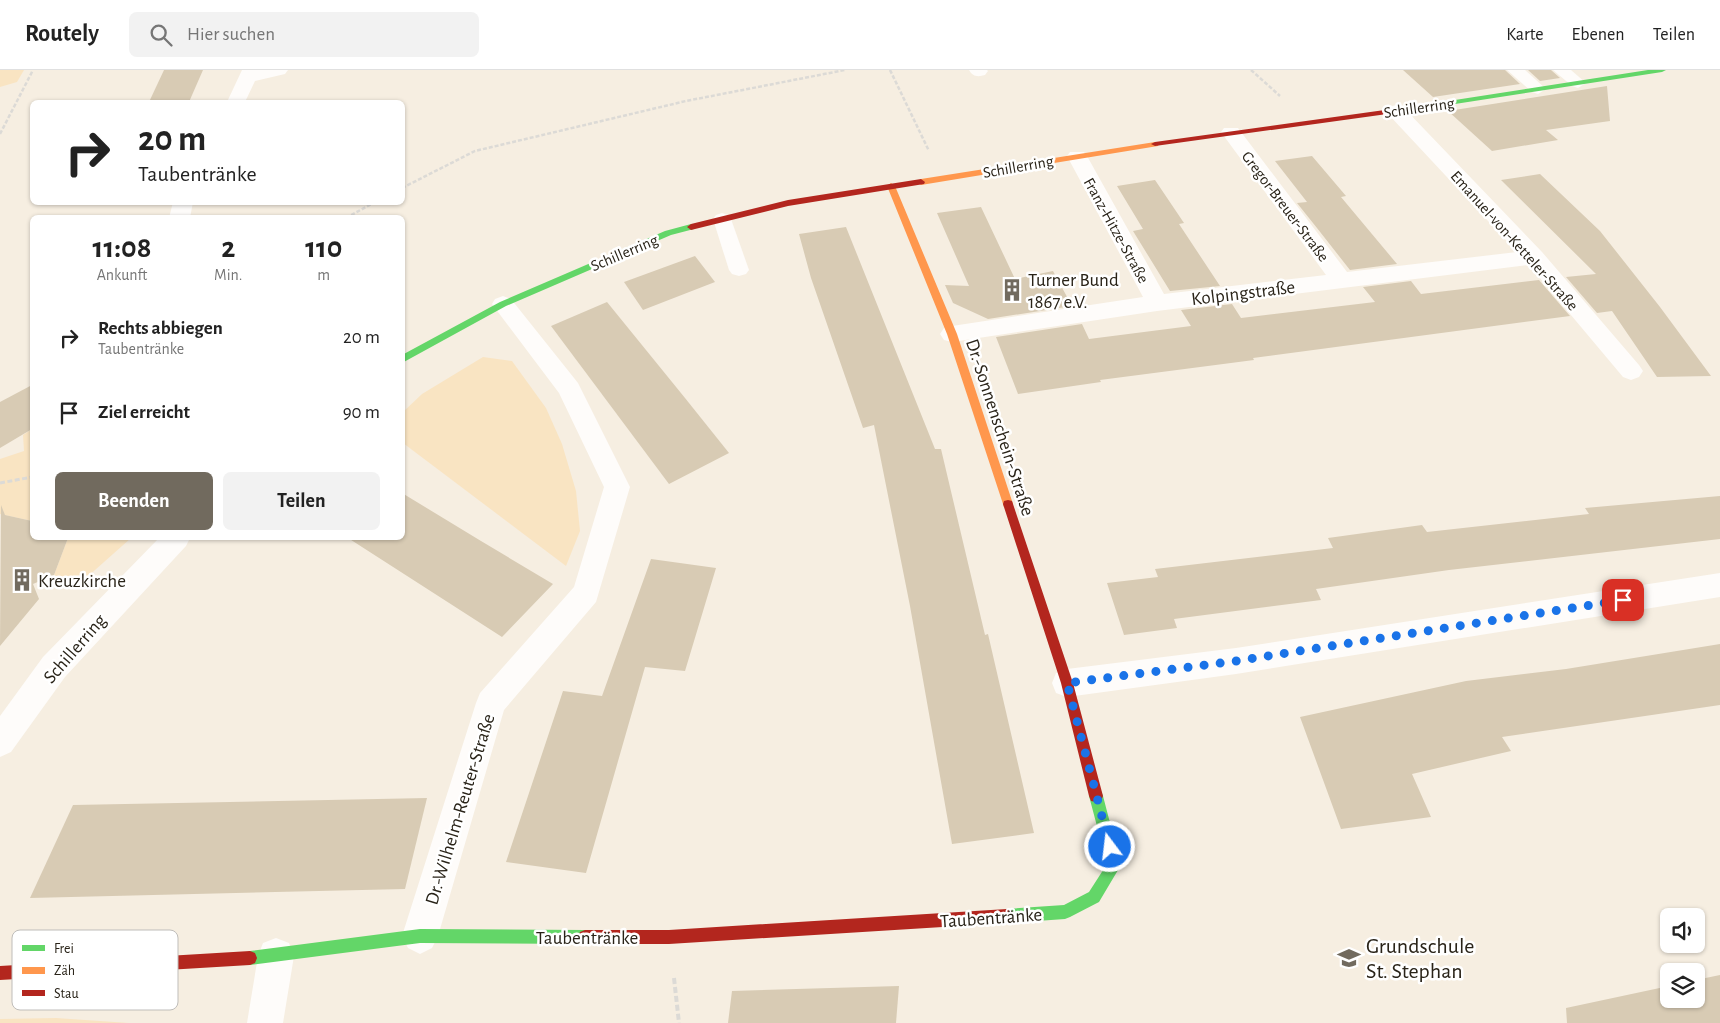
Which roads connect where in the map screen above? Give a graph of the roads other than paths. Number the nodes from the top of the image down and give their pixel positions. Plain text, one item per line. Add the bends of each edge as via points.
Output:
1 (279, 70) edge
2 (1515, 70) edge
3 (1561, 70) edge
4 (1662, 70) edge
5 (251, 74) edge
6 (1578, 83) junction
7 (1538, 90) junction
8 (237, 100) edge
9 (1396, 111) junction
10 (1231, 132) junction
11 (1077, 156) junction
12 (891, 186) junction
13 (722, 219) junction
14 (1534, 258) junction
15 (739, 270) dead end
16 (1341, 280) junction
17 (502, 304) junction
18 (1157, 304) junction
19 (952, 334) junction
20 (405, 358) edge
21 (1631, 371) dead end
22 (174, 540) edge
23 (1720, 584) edge
24 (1067, 683) junction
25 (0, 742) edge
26 (420, 936) junction
27 (276, 956) junction
28 (178, 962) edge
29 (265, 1023) edge

1 - 5 street
2 - 7 lane
3 - 6 lane
4 - 6 street, Schillerring
5 - 8 street
6 - 7 street, Schillerring
7 - 9 street, Schillerring
9 - 10 street, Schillerring
9 - 14 street, Emanuel-von-Ketteler-Straße
10 - 11 street, Schillerring
10 - 16 street, Gregor-Breuer-Straße
11 - 12 street, Schillerring
11 - 18 street, Franz-Hitze-Straße
12 - 13 street, Schillerring via 788,203
12 - 19 street, Dr.-Sonnenschein-Straße
13 - 15 lane
13 - 17 street, Schillerring via 668,233
14 - 16 street, Kolpingstraße
14 - 21 street, Emanuel-von-Ketteler-Straße
16 - 18 street, Kolpingstraße
17 - 20 street, Schillerring
17 - 26 street, Dr.-Wilhelm-Reuter-Straße via 569,389 617,487 586,593 491,703
18 - 19 street, Kolpingstraße
19 - 24 street, Dr.-Sonnenschein-Straße
22 - 25 street, Schillerring via 54,667
23 - 24 street via 1236,661
24 - 26 street, Taubentränke via 1114,865 1094,897 1065,912 668,937
26 - 27 street, Taubentränke
27 - 28 street, Taubentränke
27 - 29 street

